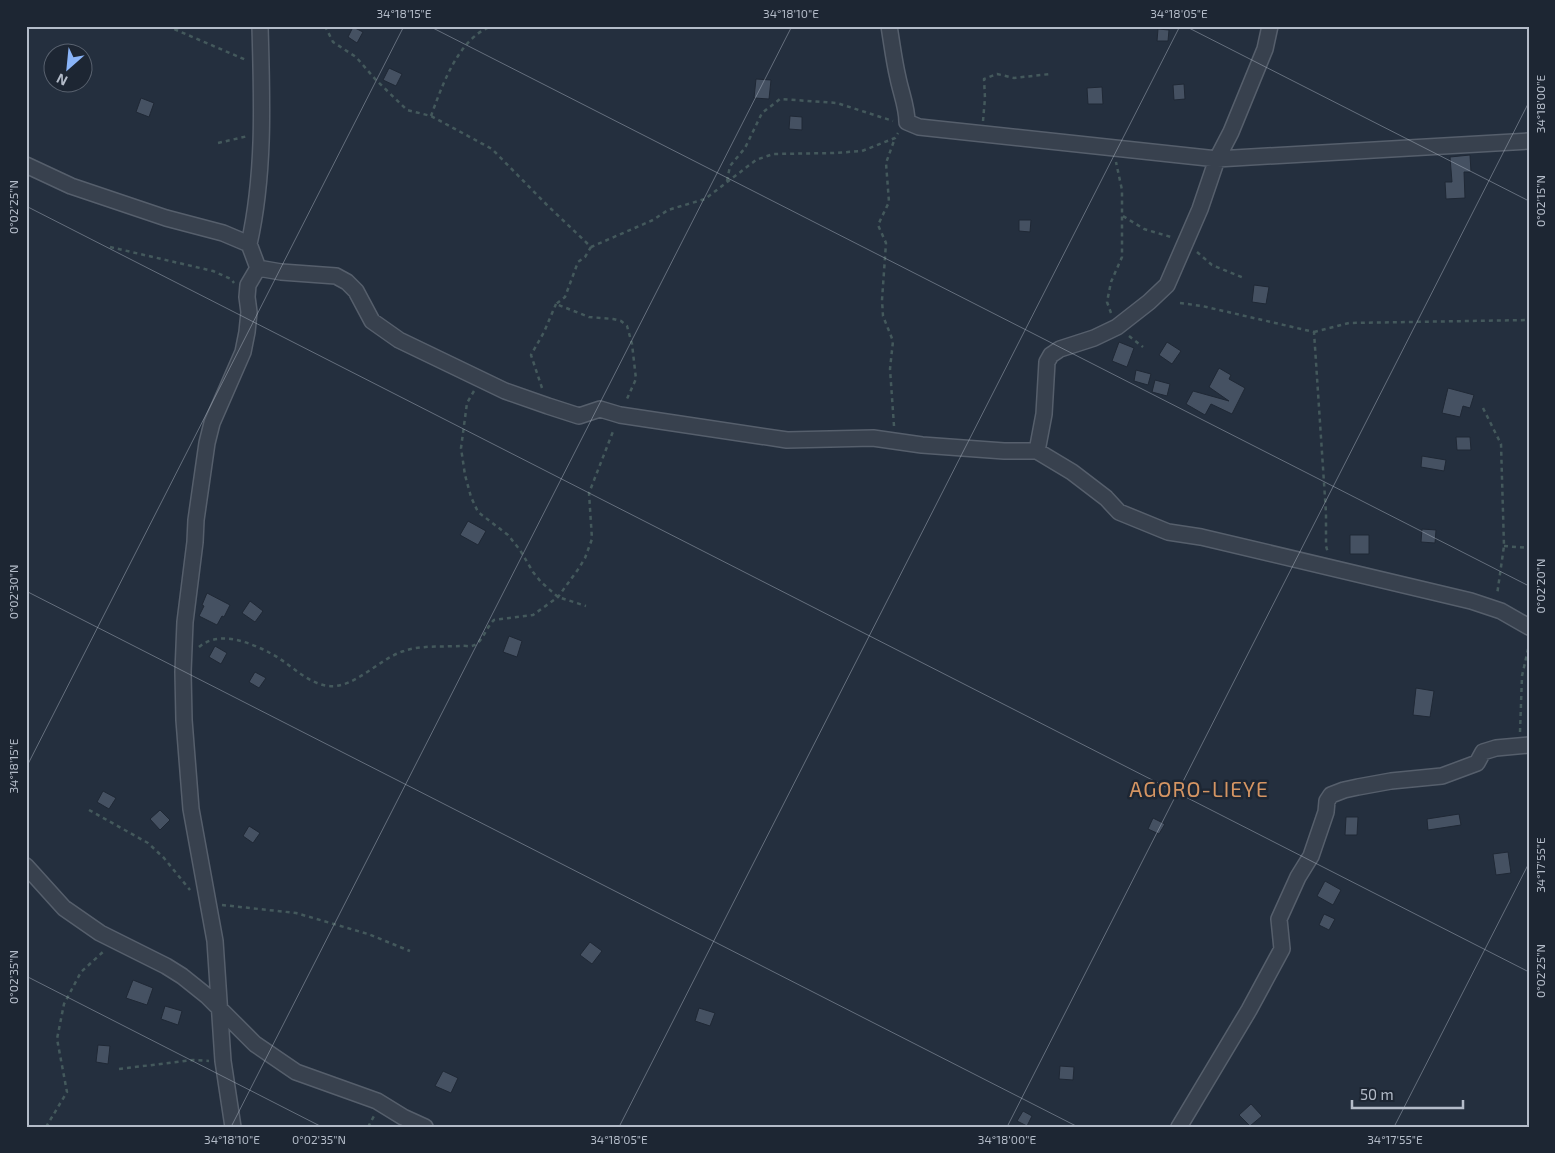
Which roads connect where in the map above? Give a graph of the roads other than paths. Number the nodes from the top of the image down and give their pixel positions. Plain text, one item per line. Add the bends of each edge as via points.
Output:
1 (260, 26) edge
2 (890, 26) edge
3 (1270, 26) edge
4 (1529, 141) edge
5 (1217, 159) junction
6 (26, 165) edge
7 (248, 244) junction
8 (258, 268) junction
9 (1037, 451) junction
10 (1529, 627) edge
11 (1524, 746) edge
12 (26, 866) edge
13 (218, 1010) junction
14 (233, 1127) edge
15 (425, 1127) edge
16 (1179, 1127) edge

1 - 7 street via 261,133 254,219
2 - 5 street via 907,122 920,127 981,135
3 - 5 street via 1265,49
4 - 5 street
5 - 9 street via 1200,209 1167,285 1117,327 1051,355 1047,362 1044,414
6 - 7 street via 71,186 166,218 217,231
7 - 8 street
8 - 9 street via 336,276 356,291 372,321 399,340 505,391 579,416 600,409 620,416 787,440 872,438 1004,452
8 - 13 street via 248,285 248,332 243,352 207,442 185,622 184,720 189,795 201,861 202,900 215,941
9 - 10 street via 1072,472 1119,512 1168,532 1470,601 1494,608
11 - 16 street via 1483,752 1476,763 1442,776 1391,781 1331,795 1311,856 1279,919 1282,949 1245,1018
12 - 13 street via 64,908 100,933 182,976
13 - 14 street
13 - 15 street via 254,1044 296,1072 377,1100

